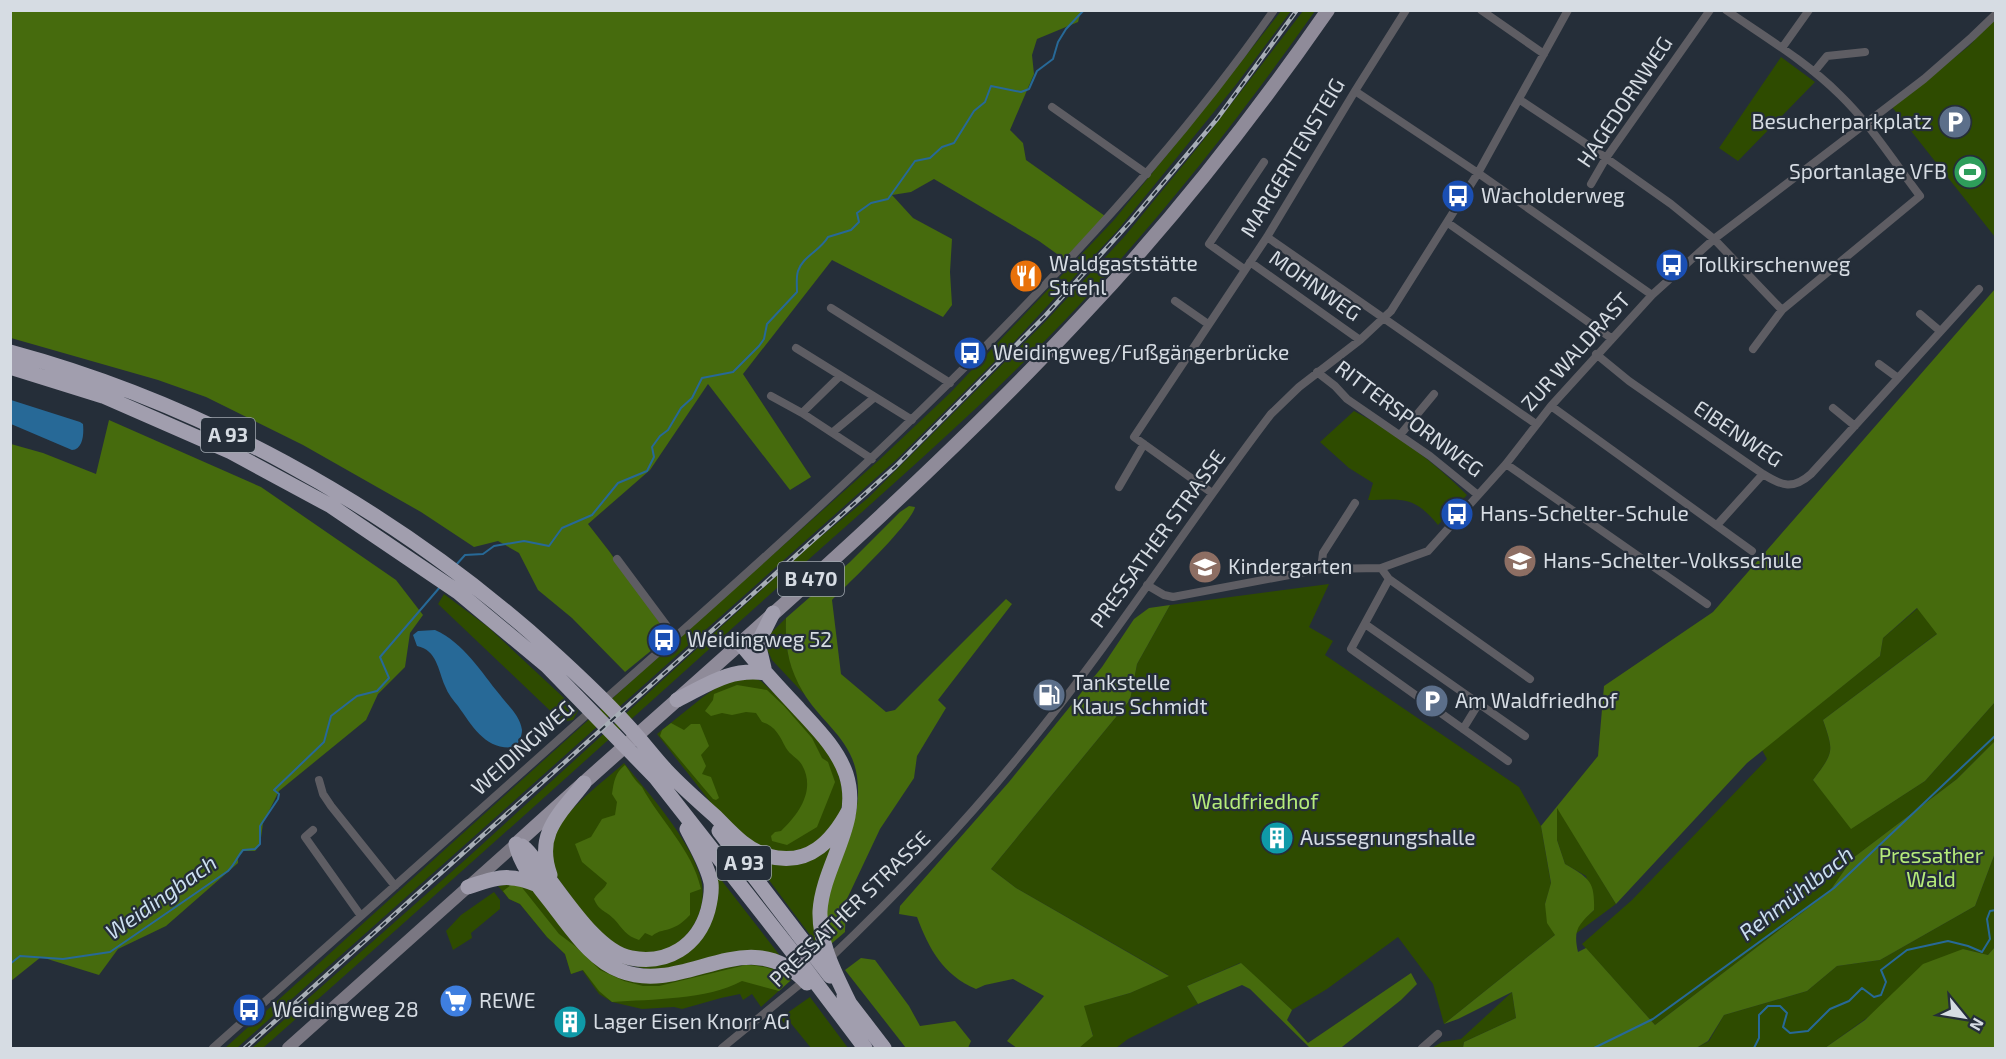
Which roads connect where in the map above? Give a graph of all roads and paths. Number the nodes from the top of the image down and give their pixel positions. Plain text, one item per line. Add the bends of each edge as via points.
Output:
1 (1274, 10) edge
2 (1328, 10) edge
3 (1406, 10) edge
4 (1481, 10) edge
5 (1568, 10) edge
6 (1710, 10) edge
7 (1726, 10) edge
8 (1809, 10) edge
9 (1995, 14) edge
10 (1782, 48) junction
11 (1865, 51) dead end
12 (1544, 54) junction
13 (1814, 72) junction
14 (1355, 91) junction
15 (1520, 100) junction
16 (1052, 107) dead end
17 (1866, 124) junction
18 (1606, 158) junction
19 (1264, 162) dead end
20 (1478, 173) junction
21 (1147, 174) junction
22 (1591, 184) dead end
23 (1448, 224) junction
24 (1267, 237) junction
25 (1714, 239) junction
26 (1247, 265) junction
27 (1979, 289) dead end
28 (1652, 295) junction
29 (1175, 301) dead end
30 (831, 308) dead end
31 (1782, 310) junction
32 (1920, 314) dead end
33 (1383, 319) junction
34 (1208, 324) junction
35 (1940, 331) junction
36 (1611, 338) junction
37 (1360, 340) junction
38 (796, 348) dead end
39 (1753, 349) dead end
40 (10, 352) edge
41 (1596, 354) junction
42 (1879, 364) dead end
43 (10, 367) edge
44 (1317, 372) junction
45 (840, 376) junction
46 (1898, 378) junction
47 (950, 384) junction
48 (1434, 394) dead end
49 (771, 396) dead end
50 (875, 397) junction
51 (1551, 406) junction
52 (1833, 408) dead end
53 (802, 413) junction
54 (912, 420) junction
55 (1536, 424) junction
56 (1855, 426) junction
57 (833, 432) junction
58 (1400, 435) junction
59 (1144, 444) junction
60 (872, 459) junction
61 (1506, 464) junction
62 (1763, 474) junction
63 (1119, 487) dead end
64 (1212, 492) junction
65 (1478, 495) junction
66 (1355, 503) dead end
67 (1717, 525) junction
68 (1752, 551) dead end
69 (617, 559) dead end
70 (1381, 568) junction
71 (1321, 569) junction
72 (1389, 579) junction
73 (1147, 585) junction
74 (463, 587) junction
75 (1707, 604) dead end
76 (773, 613) junction
77 (1365, 624) junction
78 (675, 637) junction
79 (741, 643) junction
80 (766, 673) junction
81 (1530, 679) dead end
82 (677, 700) junction
83 (1479, 703) junction
84 (1463, 729) junction
85 (1525, 736) dead end
86 (1509, 761) dead end
87 (660, 772) junction
88 (319, 780) dead end
89 (676, 781) junction
90 (584, 783) junction
91 (670, 797) junction
92 (849, 810) junction
93 (313, 830) dead end
94 (516, 844) junction
95 (546, 884) junction
96 (395, 886) junction
97 (468, 887) junction
98 (361, 916) junction
99 (798, 958) junction
100 (838, 998) junction
101 (1438, 1034) dead end
102 (213, 1048) edge
103 (288, 1048) edge
104 (722, 1048) edge
105 (865, 1048) edge
106 (884, 1048) edge
107 (1422, 1048) edge

1 - 21 street, WEIDINGWEG via 1236,65
2 - 76 main road, B 470 via 1201,180 1083,315 927,473
3 - 14 street, MARGERITENSTEIG
4 - 12 street
5 - 12 street, PRESSATHER STRASSE
6 - 18 street, HAGEDORNWEG
7 - 10 street
8 - 10 street
9 - 17 street, ZUR WALDRAST via 1939,67
10 - 13 street
11 - 13 street via 1827,56
12 - 15 street, PRESSATHER STRASSE
13 - 17 street
14 - 20 street
14 - 24 street, MARGERITENSTEIG
15 - 18 street
15 - 20 street, PRESSATHER STRASSE
16 - 21 street
17 - 25 street, ZUR WALDRAST
17 - 31 street via 1920,196
18 - 22 street, HAGEDORNWEG
18 - 25 street
19 - 26 street, MOHNWEG via 1209,244
20 - 23 street, PRESSATHER STRASSE
20 - 28 street
21 - 47 street, WEIDINGWEG
23 - 33 street, PRESSATHER STRASSE
23 - 36 street
24 - 26 street, MARGERITENSTEIG
24 - 33 street
25 - 28 street, ZUR WALDRAST
25 - 31 street
26 - 34 street, MARGERITENSTEIG
26 - 37 street, MOHNWEG
27 - 35 street, EIBENWEG
28 - 36 street, ZUR WALDRAST
29 - 34 street
30 - 47 street
31 - 39 street
32 - 35 street
33 - 37 street, PRESSATHER STRASSE
33 - 55 street
34 - 59 street, MARGERITENSTEIG via 1134,437
35 - 46 street, EIBENWEG
36 - 41 street, ZUR WALDRAST
37 - 44 street, PRESSATHER STRASSE
38 - 45 street
40 - 74 highway, A 93 via 139,394 236,438 354,504 429,553
41 - 51 street, ZUR WALDRAST
41 - 62 street, EIBENWEG
42 - 46 street
43 - 74 highway, A 93 via 103,396 231,452 331,506 419,565
44 - 58 street, RITTERSPORNWEG via 1347,399
44 - 64 street, PRESSATHER STRASSE via 1271,414
45 - 50 street
45 - 53 street
46 - 56 street, EIBENWEG
47 - 54 street, WEIDINGWEG
48 - 58 street
49 - 53 street
50 - 54 street
50 - 57 street
51 - 55 street, ZUR WALDRAST
51 - 67 street
52 - 56 street
53 - 57 street
54 - 60 street, WEIDINGWEG
55 - 61 street, ZUR WALDRAST
56 - 62 street, EIBENWEG via 1802,483 1791,486
57 - 60 street
58 - 65 street, RITTERSPORNWEG
59 - 63 street
59 - 64 street
60 - 78 street, WEIDINGWEG
61 - 65 street, ZUR WALDRAST
61 - 75 street
62 - 67 street
64 - 73 street, PRESSATHER STRASSE
65 - 70 street, ZUR WALDRAST via 1428,551
66 - 71 street via 1323,553
67 - 68 street
69 - 78 street
70 - 71 street, ZUR WALDRAST
70 - 72 street
71 - 73 street, ZUR WALDRAST via 1173,597
72 - 77 street
72 - 81 street
73 - 104 street, PRESSATHER STRASSE via 1016,760 939,849 817,970
74 - 87 highway, A 93 via 547,666 582,689
76 - 79 main road, B 470
76 - 80 highway via 758,643
77 - 83 street
77 - 84 street via 1352,650
78 - 96 street, WEIDINGWEG
79 - 80 highway
79 - 82 main road, B 470
80 - 82 highway via 731,674
80 - 92 highway via 841,761 850,791
82 - 90 main road, B 470
83 - 84 street
83 - 85 street
84 - 86 street
87 - 89 highway, A 93
87 - 91 highway, A 93
88 - 96 street via 322,794
89 - 92 highway via 749,847 768,856 789,859 807,855 827,843
89 - 99 highway, A 93 via 738,854
90 - 94 main road, B 470
90 - 95 highway via 550,827 544,850
91 - 95 highway via 706,866 711,886 705,921 682,950 646,961 615,952 598,940
91 - 99 highway, A 93
92 - 100 highway via 820,912
93 - 98 street via 305,837
94 - 95 highway via 518,854
94 - 97 main road
95 - 97 highway via 506,876
95 - 99 highway via 583,944 620,971 653,977 734,957 775,961
96 - 98 street, WEIDINGWEG
97 - 103 main road
98 - 102 street, WEIDINGWEG
99 - 100 highway, A 93
99 - 100 highway via 800,975
100 - 105 highway, A 93 via 846,1024
100 - 106 highway, A 93
101 - 107 street

